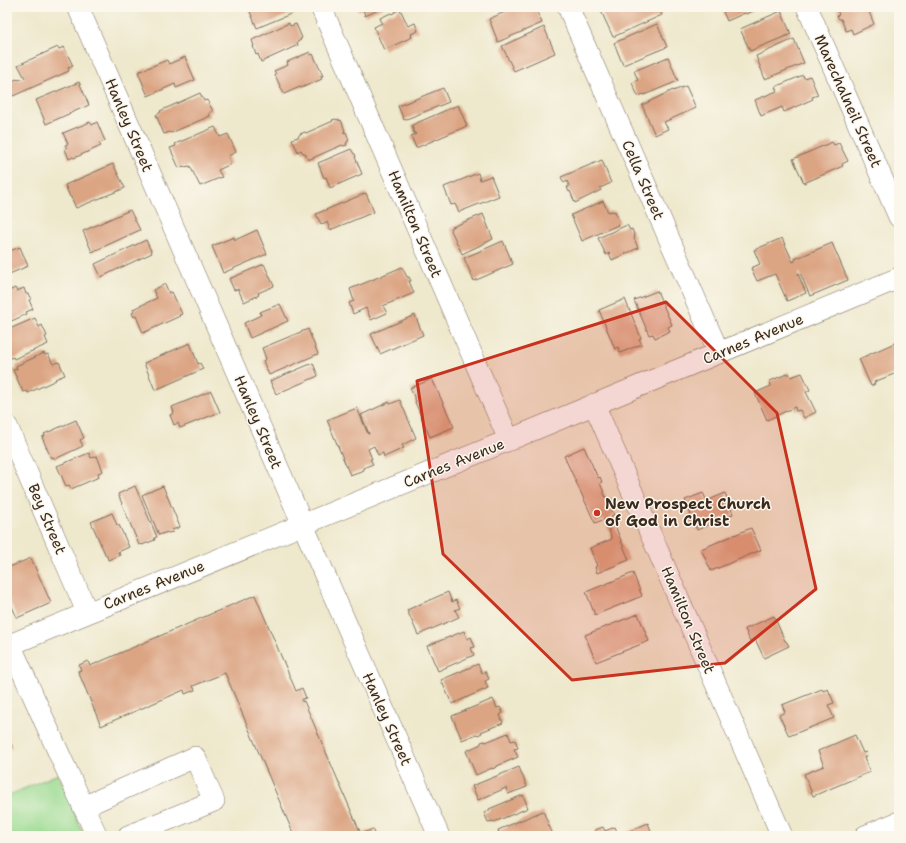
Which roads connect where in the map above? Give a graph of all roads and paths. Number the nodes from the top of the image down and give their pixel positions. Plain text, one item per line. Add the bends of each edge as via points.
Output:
1 (78, 7) edge
2 (321, 7) edge
3 (568, 7) edge
4 (807, 7) edge
5 (899, 217) edge
6 (899, 278) edge
7 (718, 353) junction
8 (594, 404) junction
9 (7, 426) edge
10 (509, 440) junction
11 (302, 525) junction
12 (87, 612) junction
13 (8, 645) edge
14 (83, 807) junction
15 (899, 822) edge
16 (97, 836) edge
17 (128, 836) edge
18 (439, 836) edge
19 (782, 836) edge
20 (865, 836) edge

1 - 11 street, Hanley Street
2 - 10 street, Hamilton Street
3 - 7 street, Cella Street
4 - 5 street, Marechalneil Street
6 - 7 street, Carnes Avenue
7 - 8 street, Carnes Avenue
8 - 10 street, Carnes Avenue
8 - 19 street, Hamilton Street
9 - 12 street, Bey Street
10 - 11 street, Carnes Avenue
11 - 12 street, Carnes Avenue
11 - 18 street, Hanley Street
12 - 13 street, Carnes Avenue
13 - 14 street
14 - 16 street
14 - 17 street via 195,757 214,800
15 - 20 street

